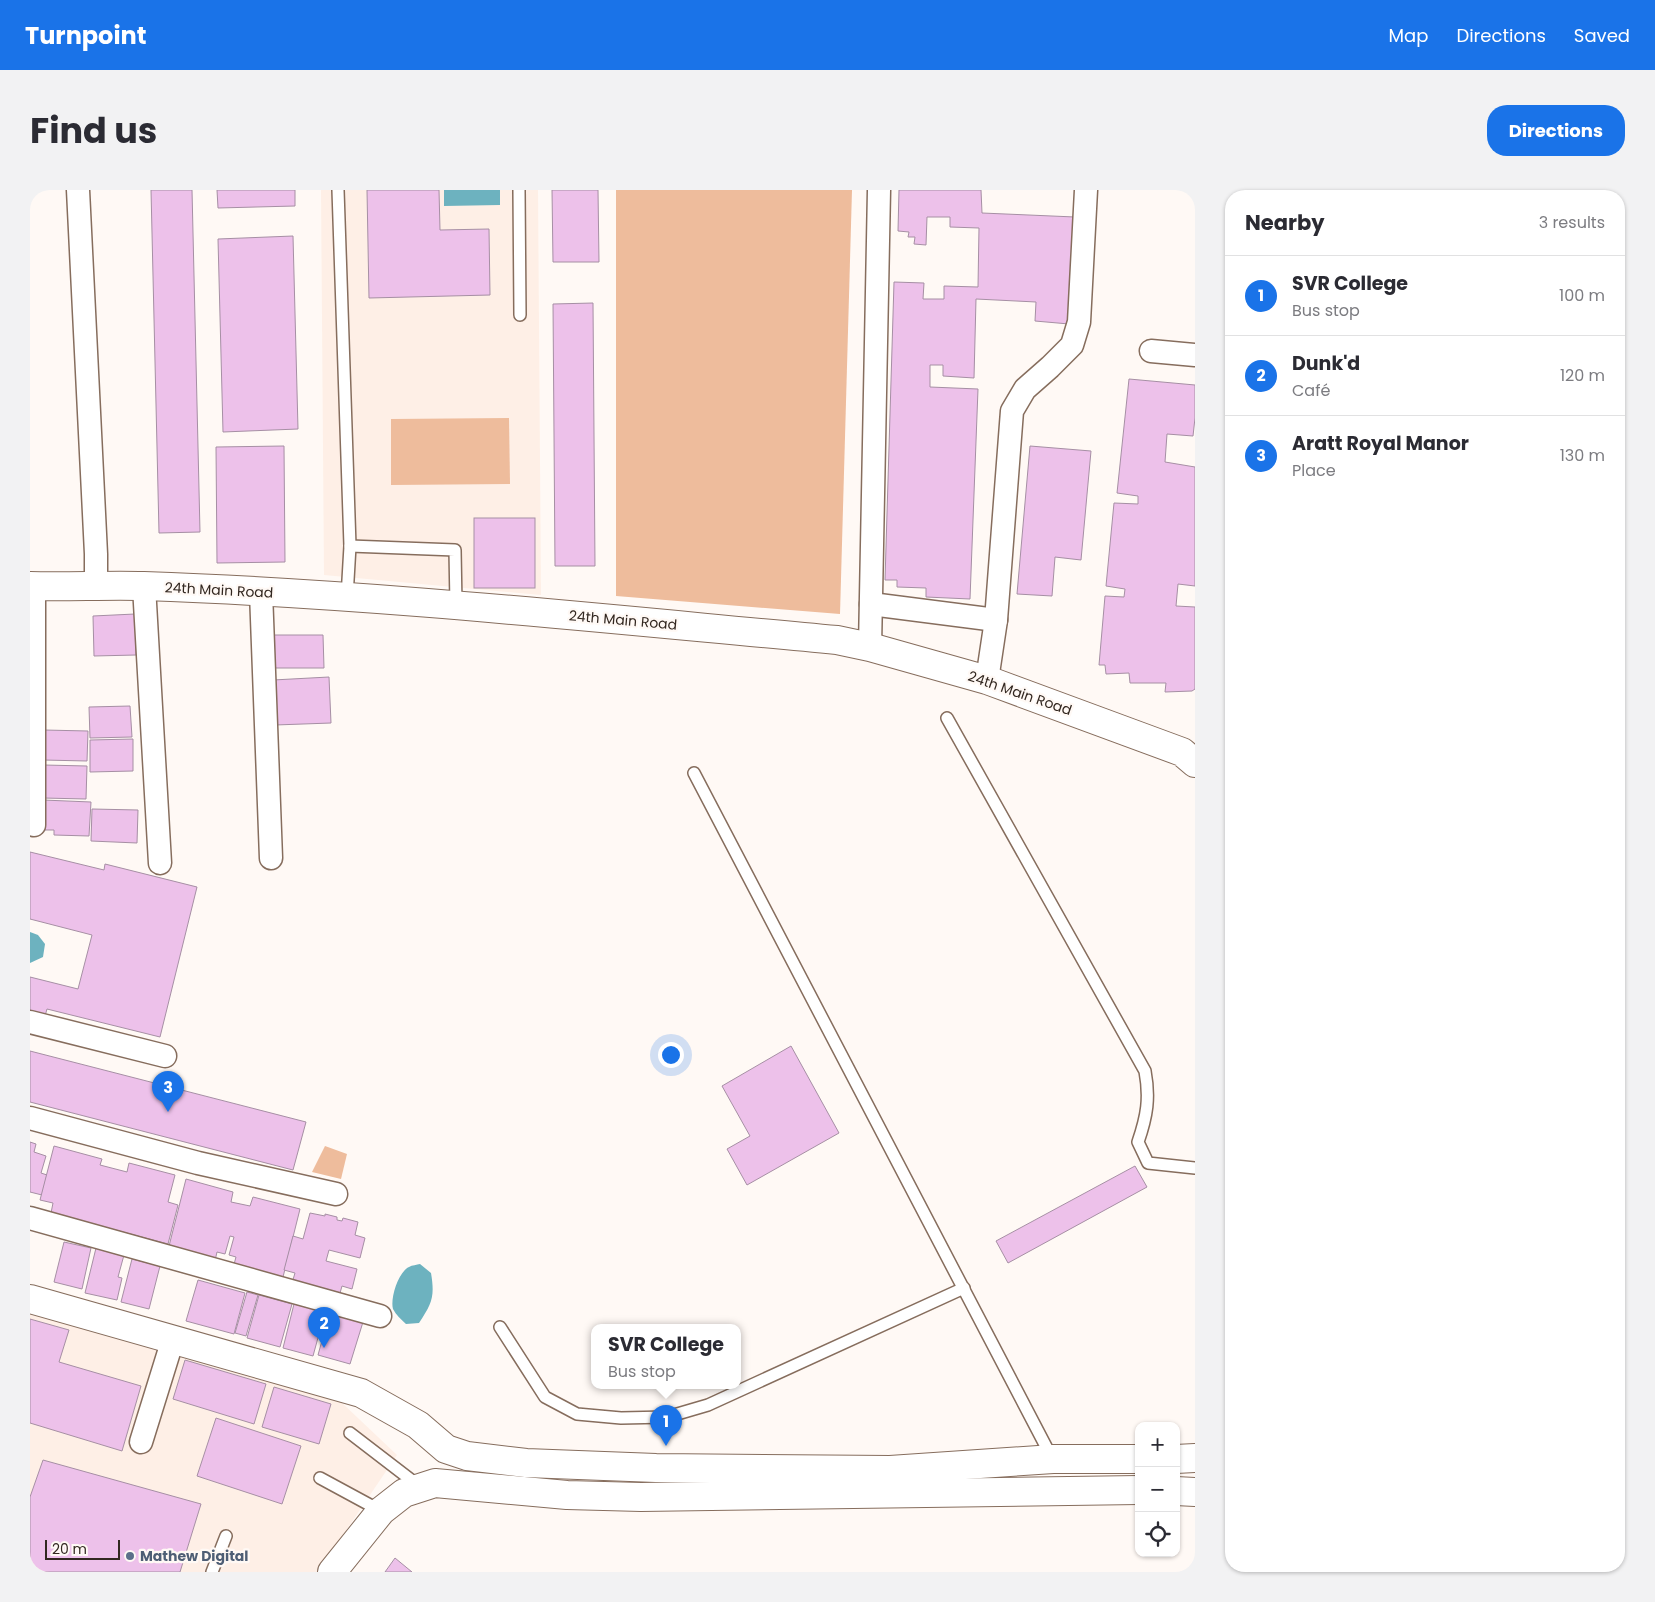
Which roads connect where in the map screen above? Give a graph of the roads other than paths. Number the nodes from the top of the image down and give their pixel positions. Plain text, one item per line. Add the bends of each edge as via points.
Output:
1 (78, 190) edge
2 (338, 190) edge
3 (519, 190) edge
4 (879, 190) edge
5 (1086, 190) edge
6 (520, 315) dead end
7 (1151, 351) dead end
8 (1195, 355) edge
9 (350, 546) junction
10 (96, 585) junction
11 (32, 586) edge
12 (144, 586) junction
13 (261, 592) junction
14 (347, 597) junction
15 (871, 604) junction
16 (456, 605) junction
17 (996, 620) junction
18 (870, 647) junction
19 (987, 680) junction
20 (947, 718) dead end
21 (1195, 763) edge
22 (694, 773) dead end
23 (34, 825) dead end
24 (271, 858) dead end
25 (160, 863) dead end
26 (30, 1022) edge
27 (165, 1056) dead end
28 (30, 1118) edge
29 (1195, 1168) edge
30 (336, 1194) dead end
31 (30, 1218) edge
32 (964, 1288) junction
33 (30, 1299) edge
34 (380, 1316) dead end
35 (500, 1327) dead end
36 (173, 1339) junction
37 (350, 1433) dead end
38 (141, 1442) dead end
39 (1195, 1458) edge
40 (1053, 1459) junction
41 (1135, 1459) edge
42 (1180, 1459) edge
43 (320, 1478) dead end
44 (420, 1488) junction
45 (1135, 1490) edge
46 (1180, 1491) edge
47 (1195, 1492) edge
48 (381, 1511) junction
49 (226, 1536) dead end
50 (212, 1572) edge
51 (332, 1572) edge

1 - 10 street
2 - 9 lane
3 - 6 lane
4 - 15 street
5 - 17 street via 1079,322 1072,345 1025,388 1012,411
7 - 8 street
9 - 14 lane
9 - 16 lane via 455,550
10 - 11 street, 24th Main Road
10 - 12 street, 24th Main Road
11 - 23 street
12 - 13 street, 24th Main Road
12 - 25 street
13 - 14 street, 24th Main Road
13 - 24 street
14 - 16 street, 24th Main Road
15 - 17 street
15 - 18 street
16 - 18 street, 24th Main Road via 837,640
17 - 19 street
18 - 19 street, 24th Main Road
19 - 21 street, 24th Main Road via 1182,752
20 - 29 lane via 1145,1071 1147,1109 1138,1142 1148,1163
22 - 32 lane
26 - 27 street
28 - 30 street via 198,1163
31 - 34 street
32 - 35 lane via 708,1405 667,1417 621,1418 577,1414 545,1396
32 - 40 lane
33 - 36 street
36 - 38 street
36 - 40 street via 361,1393 418,1425 446,1449 467,1456 526,1463 656,1468 880,1470
37 - 44 lane
39 - 42 street
40 - 41 street
43 - 48 lane
44 - 45 street via 435,1483 567,1495 641,1497
44 - 48 street via 404,1493
46 - 47 street
48 - 51 street
49 - 50 lane

